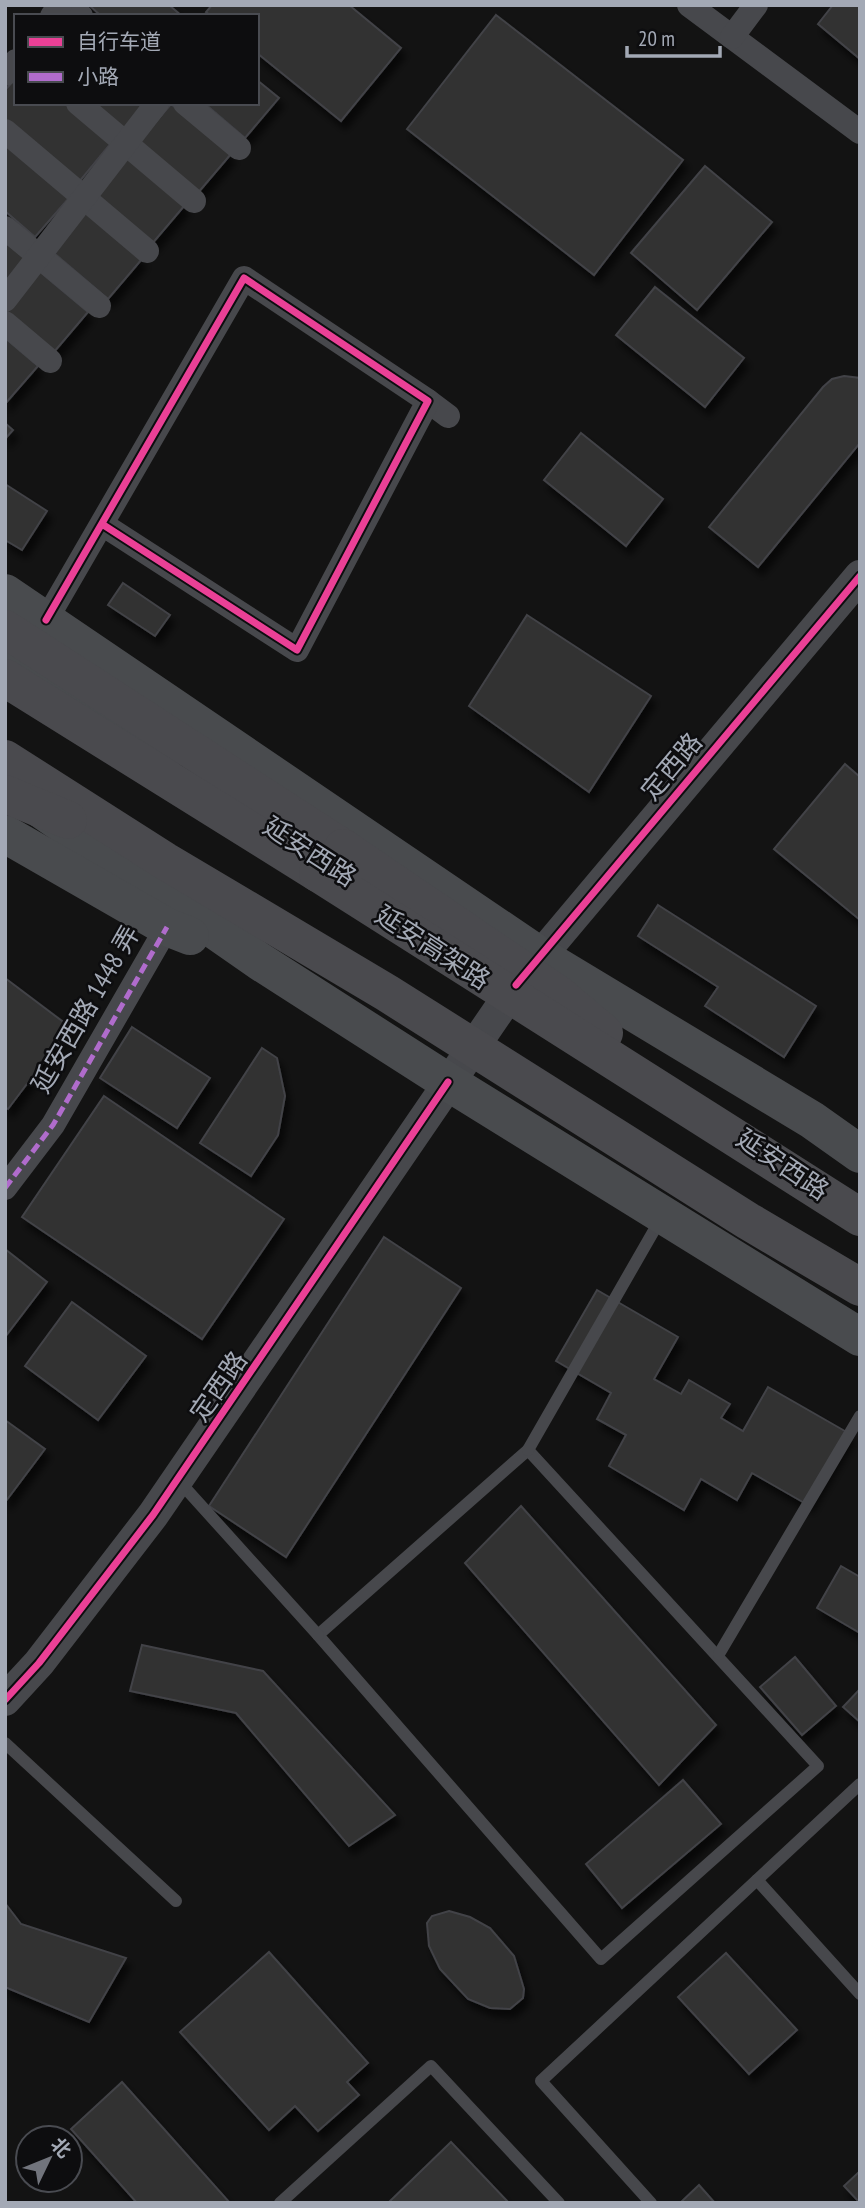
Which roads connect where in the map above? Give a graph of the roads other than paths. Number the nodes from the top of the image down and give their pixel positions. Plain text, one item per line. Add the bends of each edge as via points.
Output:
1 (689, 5) edge
2 (756, 5) edge
3 (732, 37) junction
4 (80, 105) edge
5 (155, 105) edge
6 (187, 105) edge
7 (5, 131) edge
8 (860, 132) edge
9 (126, 143) junction
10 (239, 148) dead end
11 (85, 197) junction
12 (194, 201) dead end
13 (5, 228) edge
14 (147, 251) dead end
15 (39, 256) junction
16 (5, 300) edge
17 (99, 306) dead end
18 (5, 323) edge
19 (50, 361) dead end
20 (428, 401) junction
21 (448, 416) dead end
22 (102, 524) junction
23 (860, 576) edge
24 (5, 593) edge
25 (46, 620) junction
26 (5, 629) edge
27 (5, 651) edge
28 (5, 678) edge
29 (5, 759) edge
30 (5, 784) edge
31 (5, 794) edge
32 (5, 834) edge
33 (165, 861) junction
34 (167, 927) junction
35 (540, 956) junction
36 (259, 961) junction
37 (516, 985) junction
38 (448, 1083) junction
39 (723, 1133) junction
40 (860, 1154) edge
41 (5, 1188) edge
42 (663, 1215) junction
43 (860, 1216) edge
44 (860, 1287) edge
45 (860, 1337) edge
46 (860, 1416) edge
47 (528, 1450) junction
48 (178, 1480) junction
49 (318, 1635) junction
50 (719, 1654) junction
51 (5, 1700) edge
52 (5, 1743) edge
53 (860, 1784) edge
54 (757, 1880) junction
55 (176, 1900) dead end
56 (860, 1994) edge
57 (285, 2201) edge
58 (559, 2203) edge
59 (651, 2203) edge

1 - 3 street
2 - 3 street
3 - 8 street
4 - 9 street
5 - 9 street
6 - 10 street
7 - 11 street
9 - 11 street
9 - 12 street
11 - 14 street
11 - 15 street
13 - 15 street
15 - 16 street
15 - 17 street
18 - 19 street
20 - 21 street
20 - 22 street via 244,278
20 - 22 street via 297,650
22 - 25 street
23 - 35 street, 定西路
24 - 25 main road
25 - 35 main road
26 - 39 highway, bridge via 343,848 559,995
27 - 37 main road, 延安西路
28 - 39 highway, 延安高架路, bridge
29 - 33 highway, bridge
30 - 36 main road
31 - 33 highway, bridge
32 - 34 main road
33 - 44 highway, bridge
34 - 36 main road
34 - 41 street, 延安西路 1448 弄 via 53,1125
35 - 37 street, 定西路
35 - 40 main road via 812,1120
36 - 38 main road
37 - 38 street, 定西路
37 - 43 main road, 延安西路
38 - 42 main road
38 - 48 street, 定西路
39 - 43 highway, 延安高架路, bridge
42 - 45 main road
42 - 47 lane
46 - 50 lane
47 - 49 lane
47 - 50 lane
48 - 49 lane
48 - 51 street, 定西路 via 39,1663
49 - 50 lane via 601,1959 818,1766
52 - 55 lane
53 - 54 lane
54 - 56 lane
54 - 59 lane via 541,2081
57 - 58 lane via 431,2066

